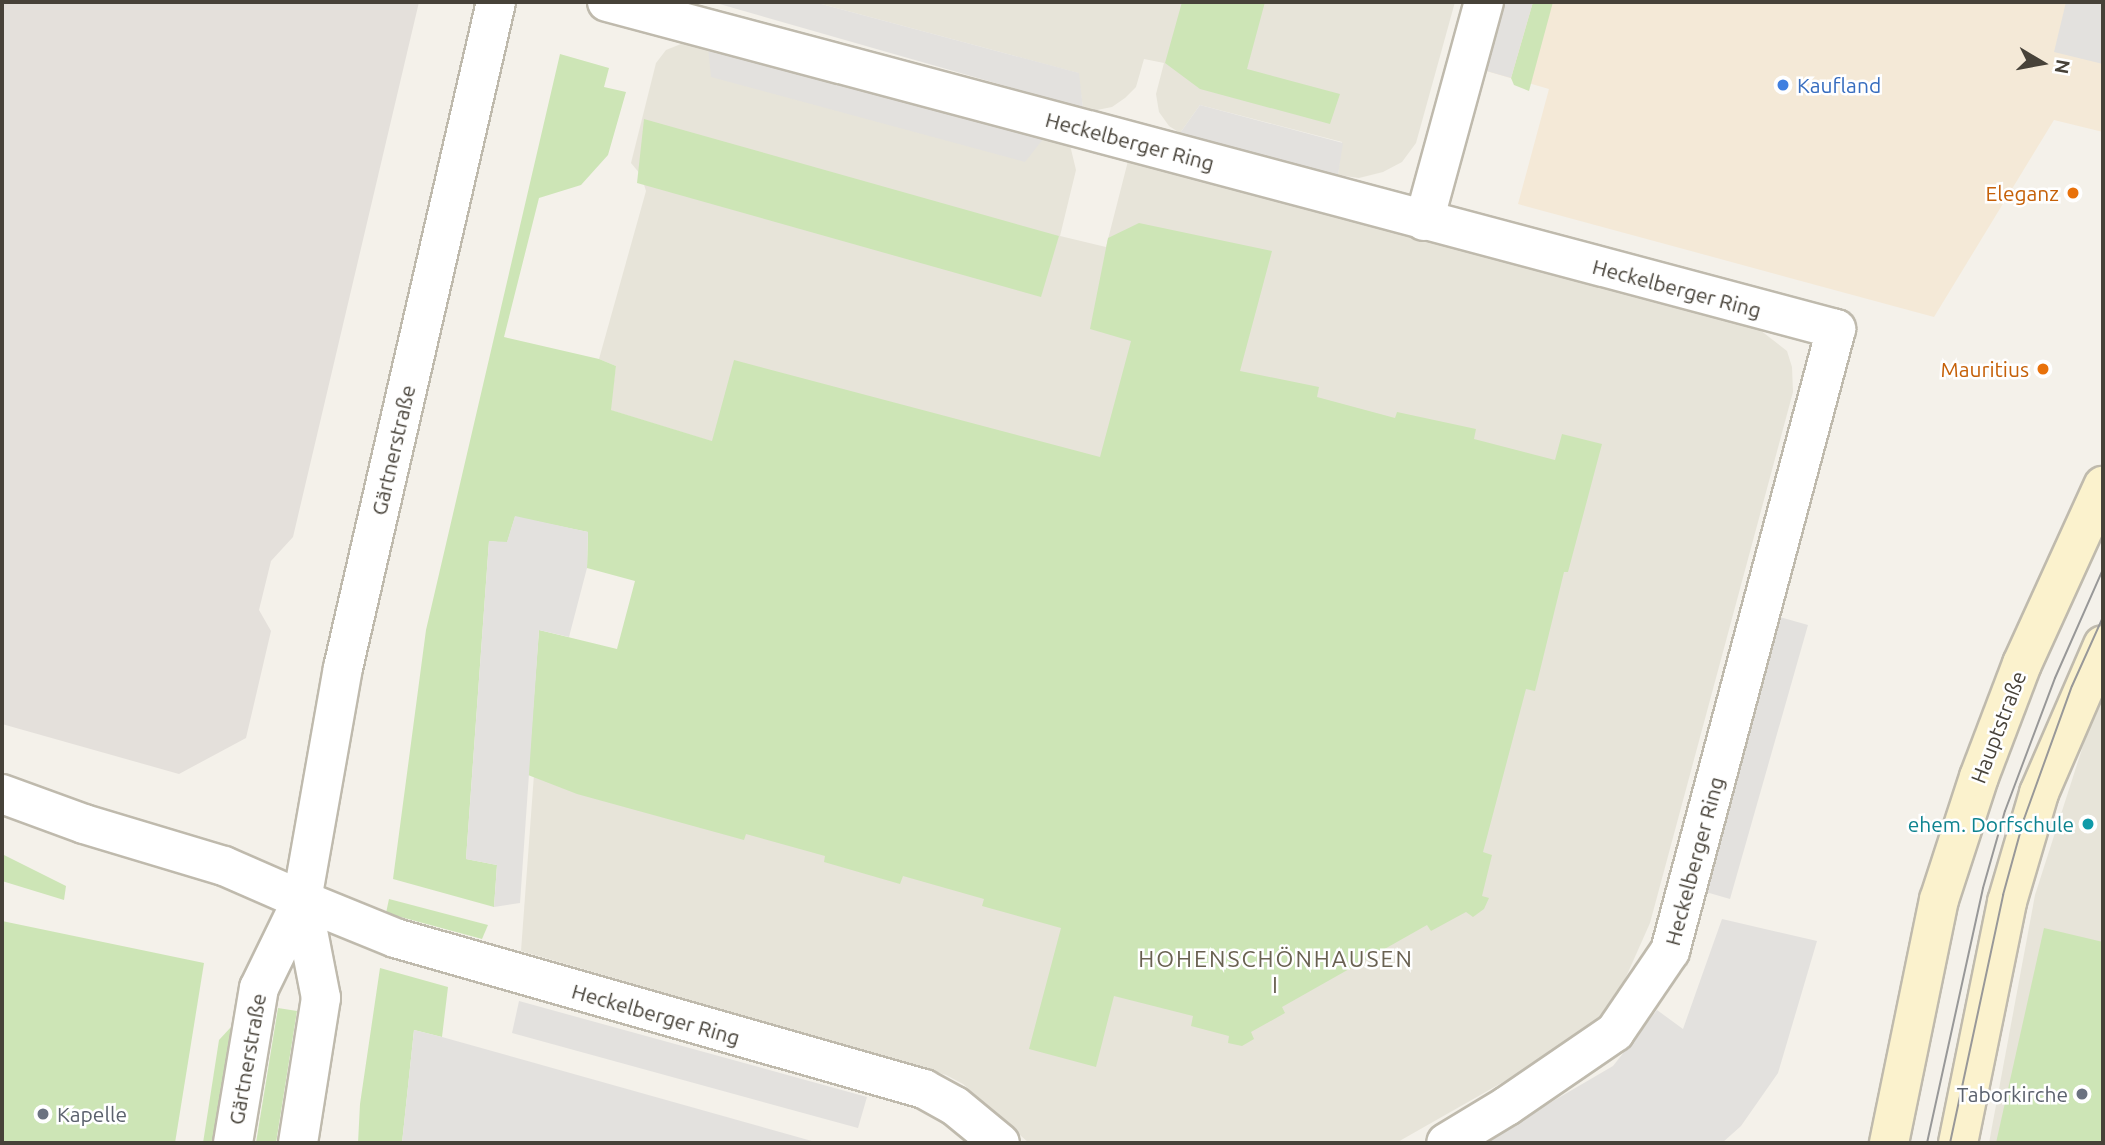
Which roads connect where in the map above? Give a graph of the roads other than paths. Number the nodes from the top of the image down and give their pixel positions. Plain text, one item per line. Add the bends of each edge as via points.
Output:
1 (496, 2) edge
2 (607, 2) edge
3 (1484, 2) edge
4 (1424, 221) junction
5 (2103, 486) edge
6 (2103, 645) edge
7 (2, 794) edge
8 (302, 900) junction
9 (233, 1143) edge
10 (298, 1143) edge
11 (1000, 1143) edge
12 (1446, 1143) edge
13 (1889, 1143) edge
14 (1958, 1143) edge

1 - 8 street, Gärtnerstraße via 343,668
2 - 4 street, Heckelberger Ring
3 - 4 street
4 - 12 street, Heckelberger Ring via 1836,329 1670,951 1615,1032
5 - 13 main road, Hauptstraße via 2022,664 1979,777 1939,900
6 - 14 main road via 2039,793 2010,890
7 - 8 street, Heckelberger Ring via 83,824 224,866
8 - 9 street, Gärtnerstraße via 259,988
8 - 10 street, Gärtnerstraße via 321,998
8 - 11 street, Heckelberger Ring via 407,942 924,1089 955,1106

